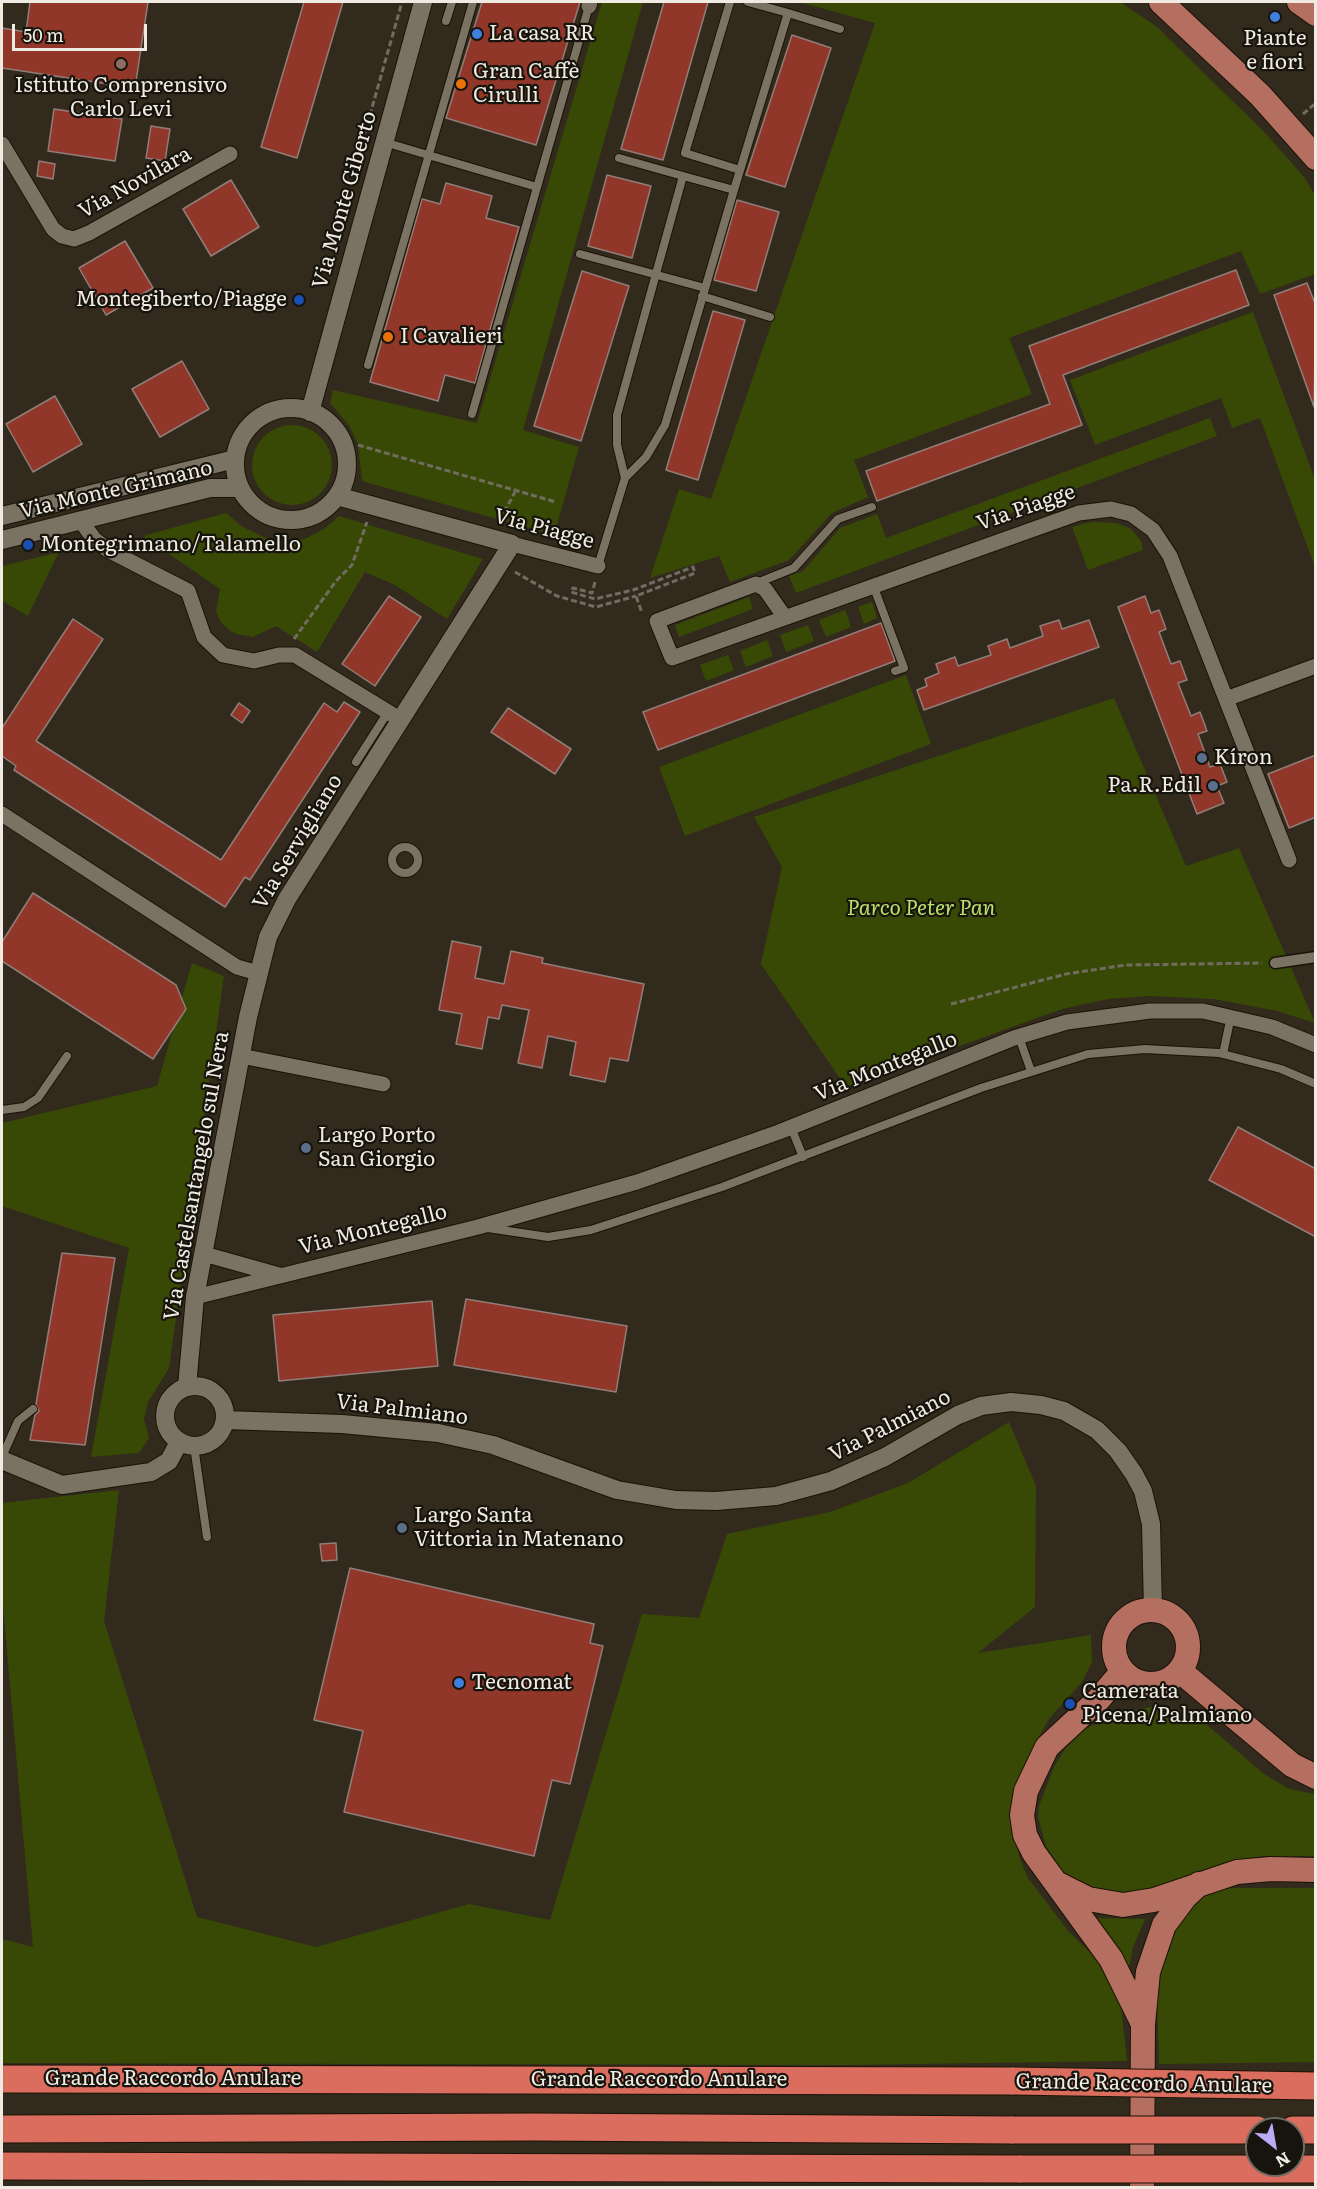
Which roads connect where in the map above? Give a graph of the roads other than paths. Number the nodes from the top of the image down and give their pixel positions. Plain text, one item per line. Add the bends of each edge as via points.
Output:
1 (423, 2) edge
2 (453, 2) edge
3 (473, 2) edge
4 (730, 2) edge
5 (748, 2) edge
6 (1161, 2) edge
7 (1299, 2) edge
8 (589, 4) edge
9 (788, 13) junction
10 (1316, 14) edge
11 (446, 21) dead end
12 (840, 29) dead end
13 (384, 142) junction
14 (2, 144) edge
15 (230, 154) dead end
16 (429, 154) junction
17 (619, 158) dead end
18 (1316, 158) edge
19 (740, 170) junction
20 (682, 176) junction
21 (537, 187) junction
22 (734, 190) junction
23 (580, 254) dead end
24 (655, 274) junction
25 (704, 292) junction
26 (770, 316) dead end
27 (368, 365) dead end
28 (310, 412) junction
29 (472, 414) dead end
30 (236, 459) junction
31 (626, 478) junction
32 (240, 488) junction
33 (337, 496) junction
34 (872, 507) dead end
35 (2, 516) edge
36 (81, 521) junction
37 (2, 540) edge
38 (512, 544) junction
39 (598, 566) joint
40 (752, 584) junction
41 (873, 585) junction
42 (784, 616) junction
43 (1316, 666) edge
44 (896, 671) dead end
45 (1226, 699) junction
46 (395, 716) junction
47 (356, 762) dead end
48 (2, 814) edge
49 (1289, 860) dead end
50 (1316, 957) edge
51 (1275, 963) road end
52 (258, 973) junction
53 (1231, 1016) junction
54 (1019, 1037) junction
55 (1316, 1045) edge
56 (1223, 1054) junction
57 (67, 1056) dead end
58 (241, 1056) junction
59 (1031, 1071) junction
60 (383, 1084) dead end
61 (1316, 1084) edge
62 (2, 1110) edge
63 (791, 1127) junction
64 (803, 1157) junction
65 (478, 1227) junction
66 (204, 1254) junction
67 (279, 1275) junction
68 (195, 1297) junction
69 (187, 1387) junction
70 (33, 1409) dead end
71 (225, 1420) junction
72 (187, 1444) junction
73 (2, 1459) edge
74 (207, 1537) dead end
75 (1153, 1610) junction
76 (1122, 1671) junction
77 (1180, 1671) junction
78 (1316, 1777) edge
79 (1316, 1870) edge
80 (1056, 1883) junction
81 (1198, 1884) junction
82 (1143, 2024) junction
83 (2, 2079) edge
84 (1316, 2086) edge
85 (2, 2129) edge
86 (1245, 2130) edge
87 (2, 2166) edge
88 (1316, 2169) edge
89 (1142, 2187) edge

1 - 13 street, Via Monte Giberto
2 - 11 lane
3 - 16 lane
4 - 19 lane via 685,153
5 - 9 lane
6 - 18 main road via 1260,95
7 - 10 main road
8 - 21 lane
9 - 12 lane
9 - 19 lane
13 - 16 lane
13 - 28 street, Via Monte Giberto
14 - 15 street, Via Novilara via 50,225 68,238 89,233
16 - 21 lane
16 - 27 lane
17 - 20 lane
19 - 22 lane
20 - 22 lane
20 - 24 lane
21 - 29 lane
22 - 25 lane
23 - 24 lane
24 - 25 lane
24 - 31 lane via 616,419 617,445
25 - 26 lane
25 - 31 lane via 662,431 646,457
28 - 30 street via 291,408 265,414 246,432
28 - 33 street via 329,422 345,449 346,474
30 - 32 street
30 - 35 street, Via Monte Grimano
31 - 39 lane
32 - 33 street via 260,511 286,520 312,517
32 - 36 street, Via Monte Grimano via 210,488
33 - 38 street, Via Piagge
34 - 40 lane via 838,519 794,568
36 - 37 street, Via Monte Grimano
36 - 46 street via 101,545 188,591 204,637 223,655 244,661 295,655
38 - 39 street, Via Piagge
38 - 46 street, Via Servigliano
40 - 42 street via 760,584
40 - 42 street, Via Piagge via 657,621 672,658
41 - 42 street, Via Piagge
41 - 44 lane via 904,668
41 - 45 street, Via Piagge via 1079,513 1107,509 1129,513 1150,527 1170,556
43 - 45 street
45 - 49 street, Via Piagge
46 - 47 lane
46 - 52 street, Via Servigliano via 287,899 268,938
48 - 52 street via 237,967
50 - 51 street
52 - 58 street, Via Castelsantangelo sul Nera
53 - 54 street, Via Montegallo via 1177,1010 1126,1013 1067,1022
53 - 55 street, Via Montegallo
53 - 56 lane
54 - 59 lane
54 - 63 street, Via Montegallo
56 - 59 lane, Via Montegallo via 1173,1049 1119,1050 1076,1057
56 - 61 lane, Via Montegallo via 1281,1069
57 - 62 lane via 38,1098 24,1107
58 - 60 street
58 - 66 street, Via Castelsantangelo sul Nera
59 - 64 lane, Via Montegallo
63 - 64 lane
63 - 65 street, Via Montegallo via 660,1174
64 - 65 lane, Via Montegallo via 675,1204 573,1234 534,1236
65 - 67 street, Via Montegallo
66 - 67 street, Via Montegallo
66 - 68 street, Via Castelsantangelo sul Nera
67 - 68 street, Via Montegallo
68 - 69 street, Via Castelsantangelo sul Nera
69 - 71 street via 196,1386 214,1394
69 - 72 street via 170,1399 165,1418 167,1428
70 - 73 lane via 18,1421
71 - 72 street via 208,1443
71 - 75 street, Via Palmiano via 342,1424 446,1434 502,1448 617,1490 716,1502 784,1494 831,1481 868,1466 981,1406 1011,1402 1041,1405 1064,1411 1097,1430 1134,1474 1143,1491 1151,1524
72 - 73 street via 151,1472 62,1485
72 - 74 lane
75 - 76 main road via 1133,1615 1119,1627 1114,1651
75 - 77 main road via 1173,1618 1187,1637 1186,1660
76 - 77 main road via 1139,1683 1150,1685 1162,1683
76 - 80 main road via 1099,1699 1047,1747 1024,1798 1025,1835
77 - 78 main road via 1292,1765
79 - 81 main road via 1250,1870
80 - 81 main road via 1088,1899 1123,1905 1154,1900
80 - 82 main road via 1111,1959
81 - 82 main road via 1180,1903 1157,1940 1148,1972
82 - 89 main road
83 - 84 highway, Grande Raccordo Anulare, bridge via 1014,2081
85 - 86 highway, Grande Raccordo Anulare, bridge
87 - 88 highway, bridge

